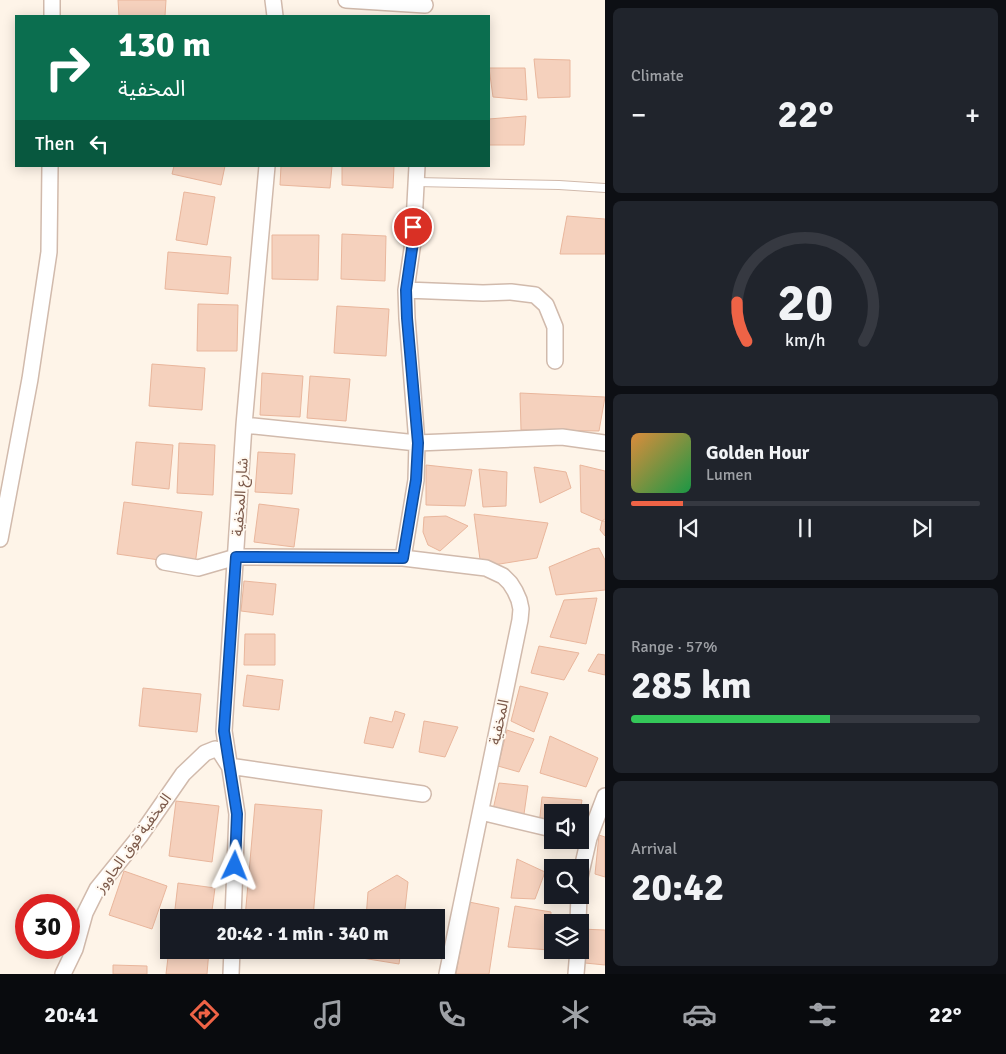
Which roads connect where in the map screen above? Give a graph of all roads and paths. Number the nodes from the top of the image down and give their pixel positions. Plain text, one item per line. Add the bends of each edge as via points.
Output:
1 (52, 0) edge
2 (273, 0) edge
3 (346, 0) edge
4 (425, 7) edge
5 (52, 15) edge
6 (275, 15) edge
7 (50, 167) edge
8 (268, 167) edge
9 (416, 167) edge
10 (416, 182) junction
11 (605, 188) edge
12 (406, 290) junction
13 (555, 361) dead end
14 (244, 425) junction
15 (418, 443) junction
16 (605, 443) edge
17 (0, 539) edge
18 (236, 557) junction
19 (403, 558) junction
20 (164, 562) dead end
21 (230, 766) junction
22 (423, 794) dead end
23 (605, 796) edge
24 (481, 812) junction
25 (544, 827) edge
26 (589, 827) edge
27 (233, 909) edge
28 (232, 959) edge
29 (577, 959) edge
30 (63, 974) edge
31 (232, 974) edge
32 (447, 974) edge
33 (576, 974) edge

1 - 5 street
2 - 6 street
3 - 4 street
7 - 17 street via 49,252 30,379
8 - 14 street, شارع المخفية
9 - 10 street
10 - 11 lane
10 - 12 street via 413,242
12 - 13 street via 535,295 546,305 555,327
12 - 15 street
14 - 15 street
14 - 18 street, شارع المخفية
15 - 16 street via 562,437
15 - 19 street via 416,480
18 - 19 street, المخفية
18 - 20 street, المخفية via 198,568
18 - 21 street, شارع المخفية via 224,731
19 - 24 street, المخفية via 486,568 503,576 519,600 520,620
21 - 22 street
21 - 27 street, شارع المخفية via 237,814
21 - 30 street, المخفية فوق الحاووز via 215,749 205,753 183,774 98,889
23 - 26 street
24 - 25 street
24 - 32 street, المخفية
28 - 31 street
29 - 33 street

